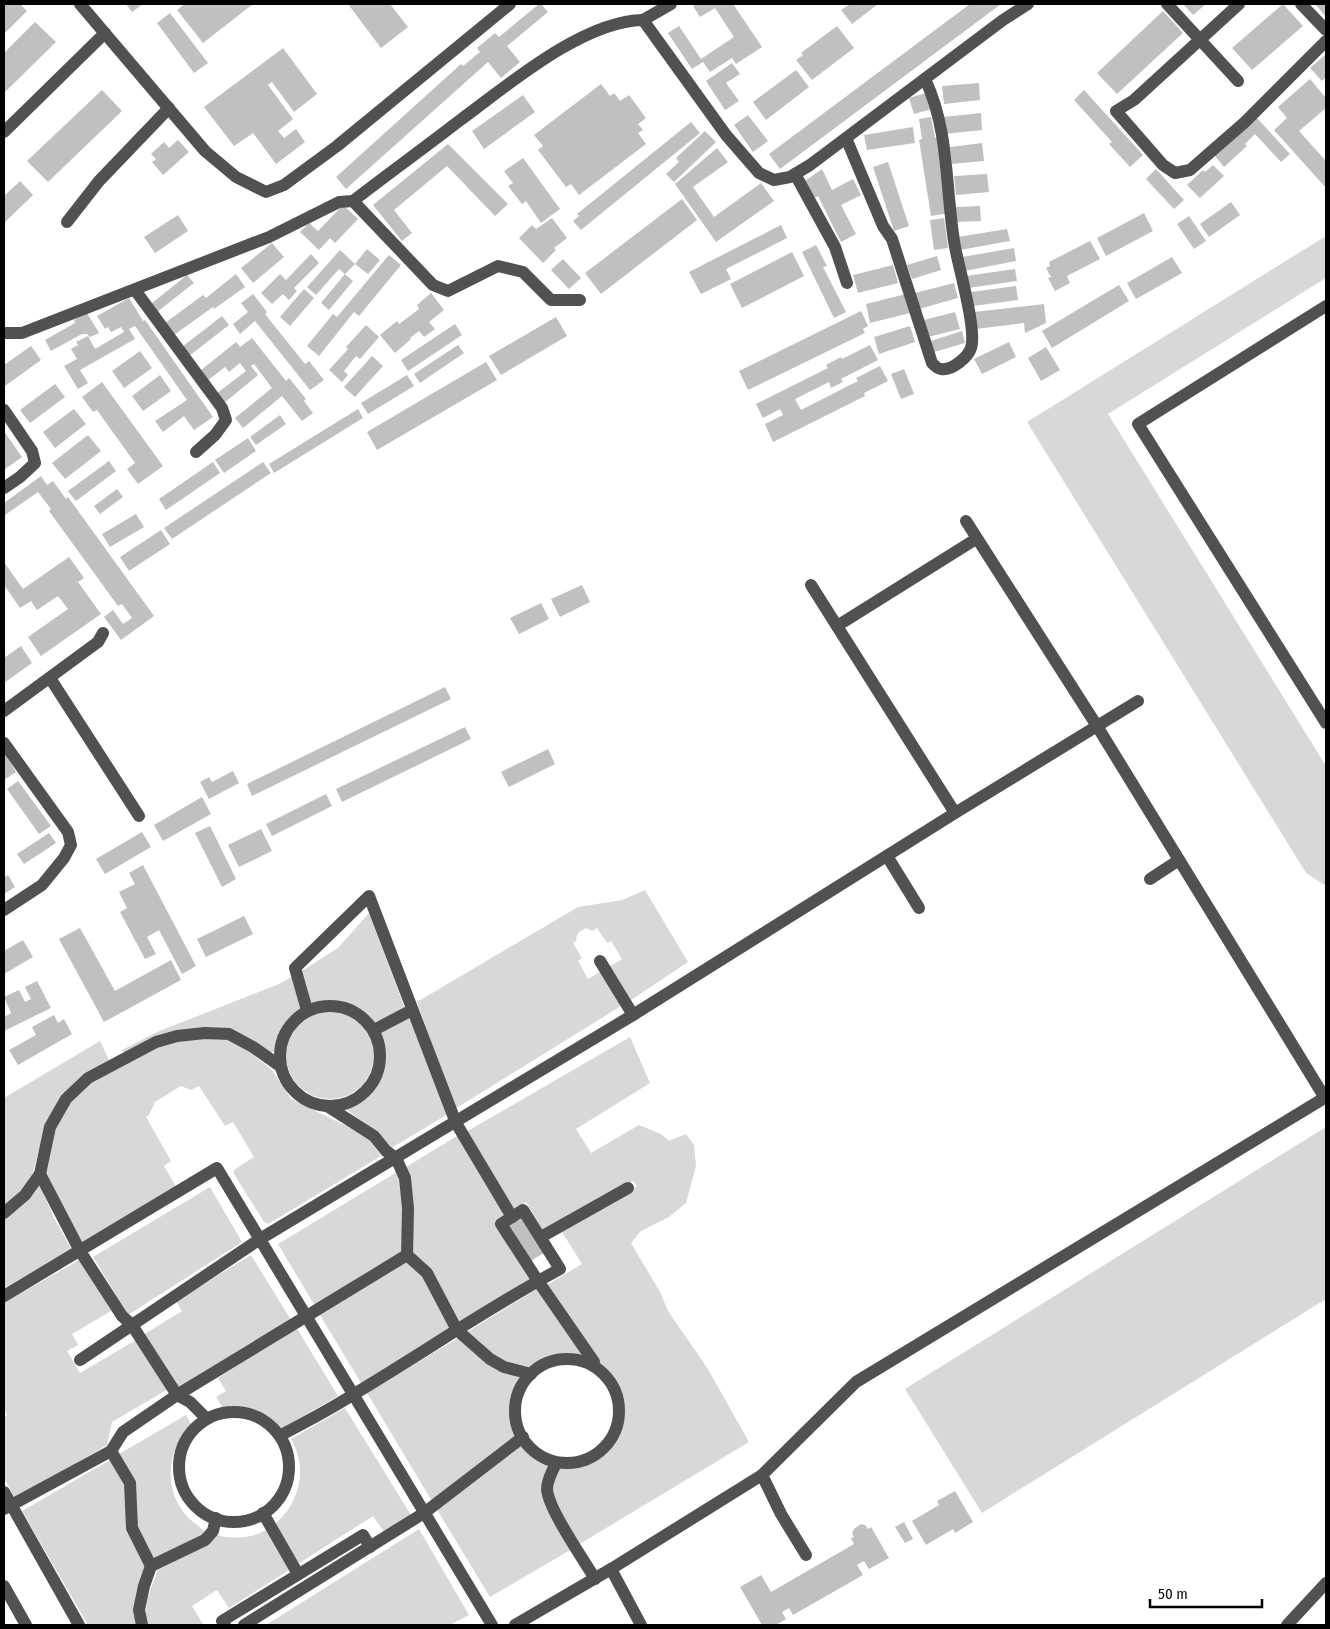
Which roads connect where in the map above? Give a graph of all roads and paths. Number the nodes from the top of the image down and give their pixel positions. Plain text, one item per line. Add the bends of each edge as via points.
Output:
1 (80, 4) edge
2 (510, 4) edge
3 (671, 4) edge
4 (1028, 4) edge
5 (1167, 4) edge
6 (1239, 4) edge
7 (1301, 4) edge
8 (643, 20) junction
9 (1326, 30) edge
10 (105, 33) junction
11 (1200, 40) junction
12 (1326, 41) edge
13 (925, 79) junction
14 (1238, 81) dead end
15 (169, 108) junction
16 (4, 132) edge
17 (846, 138) junction
18 (795, 174) junction
19 (353, 201) junction
20 (67, 222) dead end
21 (848, 283) dead end
22 (135, 290) junction
23 (580, 300) dead end
24 (1326, 306) edge
25 (4, 333) edge
26 (4, 410) edge
27 (196, 452) dead end
28 (4, 488) edge
29 (966, 521) dead end
30 (976, 538) junction
31 (811, 585) dead end
32 (837, 626) junction
33 (103, 633) dead end
34 (50, 678) junction
35 (1138, 701) dead end
36 (4, 711) edge
37 (1325, 719) edge
38 (1097, 726) junction
39 (4, 743) edge
40 (955, 813) junction
41 (139, 816) dead end
42 (887, 856) junction
43 (1179, 860) junction
44 (1150, 879) dead end
45 (919, 908) dead end
46 (4, 910) edge
47 (600, 961) dead end
48 (307, 1010) junction
49 (412, 1010) junction
50 (633, 1015) junction
51 (374, 1030) junction
52 (280, 1066) junction
53 (1326, 1098) edge
54 (326, 1106) junction
55 (456, 1123) junction
56 (396, 1158) junction
57 (40, 1174) junction
58 (628, 1188) dead end
59 (4, 1213) edge
60 (512, 1217) junction
61 (541, 1237) junction
62 (260, 1240) junction
63 (80, 1251) junction
64 (407, 1255) junction
65 (538, 1281) junction
66 (4, 1296) edge
67 (306, 1316) junction
68 (132, 1325) junction
69 (457, 1330) junction
70 (80, 1360) dead end
71 (593, 1366) junction
72 (530, 1374) junction
73 (177, 1395) junction
74 (353, 1395) junction
75 (208, 1419) junction
76 (281, 1435) junction
77 (522, 1438) junction
78 (111, 1450) junction
79 (556, 1463) junction
80 (762, 1476) junction
81 (4, 1492) edge
82 (8, 1507) edge
83 (263, 1513) junction
84 (424, 1513) junction
85 (216, 1518) junction
86 (370, 1547) junction
87 (806, 1555) dead end
88 (151, 1566) junction
89 (611, 1569) junction
90 (298, 1574) junction
91 (595, 1579) junction
92 (1326, 1583) edge
93 (4, 1586) edge
94 (26, 1625) edge
95 (79, 1625) edge
96 (142, 1625) edge
97 (225, 1625) edge
98 (244, 1625) edge
99 (492, 1625) edge
100 (514, 1625) edge
101 (641, 1625) edge
102 (1286, 1625) edge

1 - 10 street
2 - 15 street via 337,146 284,186 266,192 236,177 205,151
3 - 8 street
4 - 13 street
5 - 11 street
6 - 11 street
7 - 9 street
8 - 18 street via 726,135 759,173 774,180
8 - 19 street via 630,20 584,36 534,66
10 - 15 street
10 - 16 street
11 - 12 street via 1134,100 1116,111 1163,165 1175,173 1190,170 1245,122
11 - 14 street
13 - 17 street
13 - 17 street via 934,97 944,148 955,246 973,334 971,350 951,368 941,369 932,363 892,239 883,226
15 - 20 street via 99,181
17 - 18 street
18 - 21 street via 835,246
19 - 22 street via 339,202 269,237
19 - 23 street via 433,285 448,291 498,266 523,272 551,300
22 - 25 street via 22,333
22 - 27 street via 222,408 226,420
24 - 37 street via 1138,424
26 - 28 street via 32,450 35,463
29 - 30 street
30 - 32 street
30 - 38 street
31 - 32 street
32 - 40 street
33 - 34 street via 98,642
34 - 36 street
34 - 41 street
35 - 38 street
38 - 40 street
38 - 43 street
39 - 46 street via 68,832 71,845 42,885
40 - 42 street
42 - 45 street
42 - 50 street
43 - 44 street
43 - 53 street
47 - 50 street
48 - 49 street via 296,968 369,896
48 - 51 street via 324,1005 342,1006 359,1014
48 - 52 street via 285,1032 279,1049
49 - 51 street
49 - 55 street
50 - 55 street
51 - 54 street via 379,1042 379,1067 372,1084 360,1096 344,1104
52 - 54 street via 285,1082 298,1095
52 - 57 street via 229,1034 177,1036 156,1042 88,1078 66,1099 50,1127
53 - 80 street via 856,1382
54 - 56 street via 374,1136
55 - 56 street
55 - 60 street
56 - 62 street
56 - 64 street via 405,1178
57 - 59 street via 25,1195
57 - 63 street
58 - 61 street
60 - 61 street via 523,1210
60 - 65 street via 501,1224
61 - 65 street via 560,1269
62 - 63 street via 217,1168
62 - 67 street
62 - 68 street
63 - 66 street
63 - 68 street via 122,1316
64 - 67 street
64 - 69 street via 427,1273
65 - 69 street
65 - 71 street via 594,1362
67 - 73 street
67 - 74 street
68 - 70 street
68 - 73 street
69 - 72 street via 490,1359 504,1367
69 - 74 street
71 - 72 street via 576,1360 558,1360
71 - 79 street via 610,1381 618,1398 617,1428 608,1444 588,1460
72 - 77 street via 520,1389 514,1408
73 - 75 street
73 - 78 street via 123,1432
74 - 76 street
74 - 84 street
75 - 76 street via 233,1411 256,1416
75 - 85 street via 199,1424 186,1440 179,1466 183,1488 195,1506
76 - 83 street via 288,1455 289,1476 285,1490
77 - 79 street via 538,1455
77 - 84 street
78 - 82 street
78 - 88 street via 130,1483 132,1528
79 - 91 street via 547,1490 550,1501
80 - 87 street
80 - 89 street
81 - 82 street
82 - 95 street
83 - 85 street via 256,1518 232,1522
83 - 90 street
84 - 86 street
84 - 99 street
85 - 88 street via 213,1531 205,1540
86 - 90 street via 363,1535
86 - 98 street
88 - 96 street via 139,1610
89 - 91 street
89 - 101 street
90 - 97 street via 222,1621
91 - 100 street
92 - 102 street
93 - 94 street

